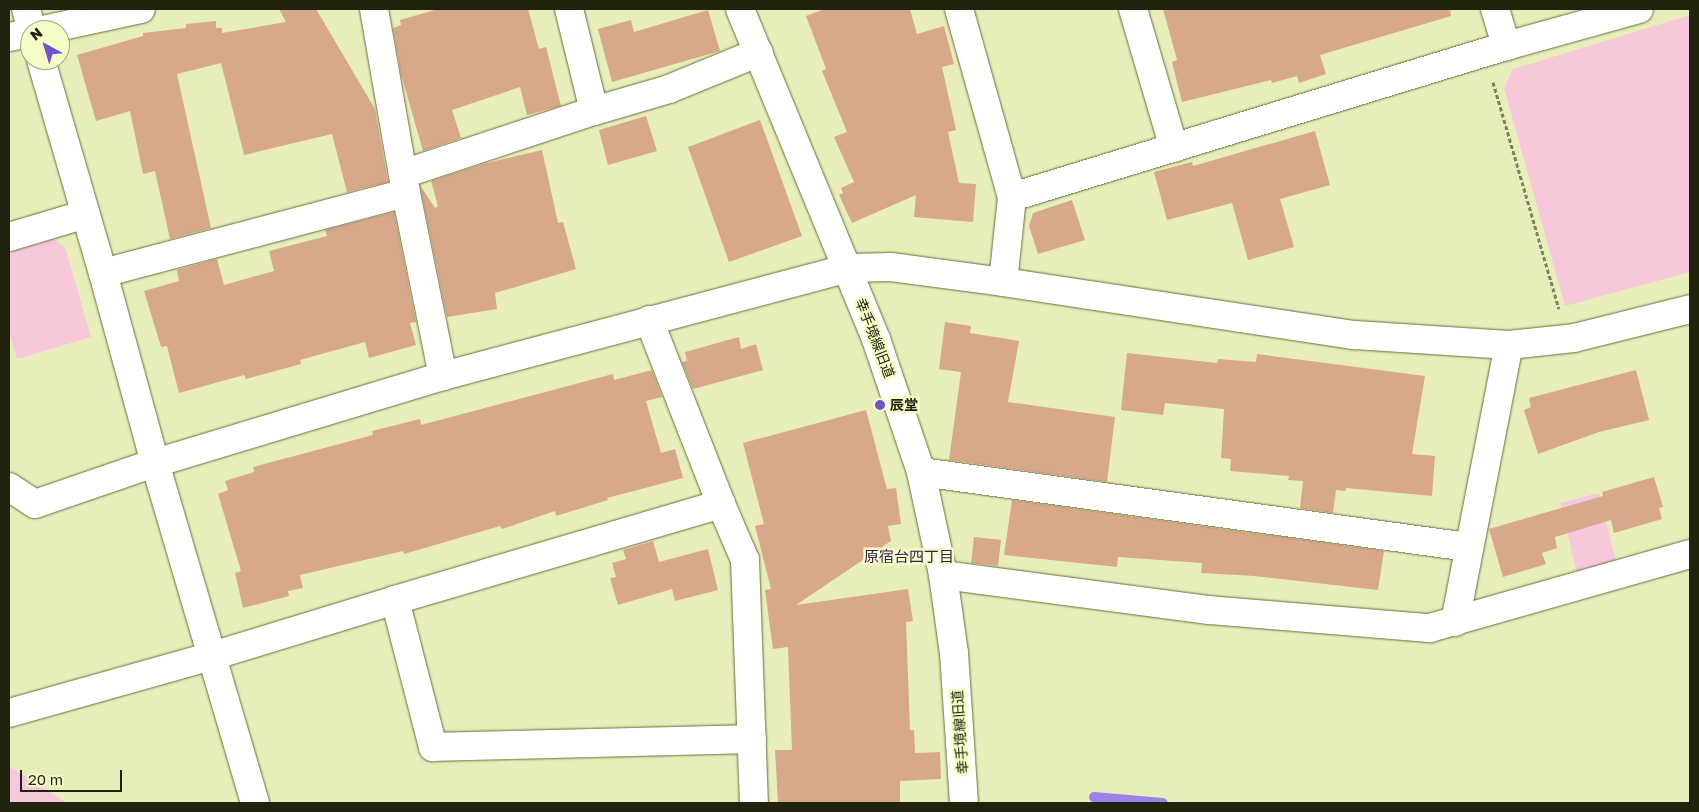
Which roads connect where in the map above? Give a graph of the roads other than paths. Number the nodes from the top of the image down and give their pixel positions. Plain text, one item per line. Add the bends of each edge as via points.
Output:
1 (141, 9) edge
2 (376, 9) edge
3 (569, 9) edge
4 (740, 9) edge
5 (959, 9) edge
6 (1133, 9) edge
7 (1495, 9) edge
8 (1640, 9) edge
9 (70, 24) edge
10 (1496, 50) junction
11 (759, 52) junction
12 (44, 70) edge
13 (594, 111) junction
14 (1174, 148) junction
15 (404, 183) junction
16 (1012, 197) junction
17 (86, 214) junction
18 (9, 237) edge
19 (848, 268) junction
20 (103, 273) junction
21 (1003, 282) junction
22 (1690, 309) edge
23 (649, 320) junction
24 (1509, 345) junction
25 (443, 376) junction
26 (155, 463) junction
27 (921, 472) junction
28 (9, 486) edge
29 (720, 504) junction
30 (1468, 547) junction
31 (1690, 554) edge
32 (943, 575) junction
33 (395, 600) junction
34 (1455, 622) junction
35 (212, 656) junction
36 (9, 713) edge
37 (752, 739) junction
38 (255, 803) edge
39 (754, 803) edge
40 (964, 803) edge

1 - 9 street
2 - 15 street
3 - 13 street
4 - 11 street, 幸手境線旧道
5 - 16 street
6 - 14 street
7 - 10 street
8 - 10 street
10 - 14 street
11 - 13 street via 669,89
11 - 19 street, 幸手境線旧道
12 - 17 street
13 - 15 street
14 - 16 street
15 - 20 street
15 - 25 street
16 - 21 street
17 - 18 street
17 - 20 street
19 - 21 street via 891,267
19 - 23 street
19 - 27 street, 幸手境線旧道
20 - 26 street
21 - 24 street via 1355,335
22 - 24 street via 1574,338
23 - 25 street
23 - 29 street
24 - 30 street
25 - 26 street
26 - 28 street via 35,504
26 - 35 street
27 - 30 street
27 - 32 street, 幸手境線旧道
29 - 33 street
29 - 37 street via 745,560
30 - 34 street
31 - 34 street
32 - 34 street via 1209,610 1430,628
32 - 40 street, 幸手境線旧道 via 954,652
33 - 35 street
33 - 37 street via 433,747
35 - 36 street
35 - 38 street
37 - 39 street

